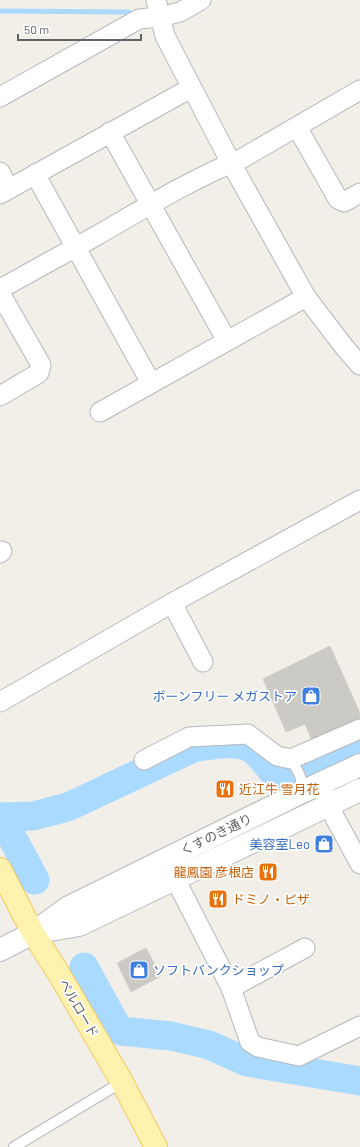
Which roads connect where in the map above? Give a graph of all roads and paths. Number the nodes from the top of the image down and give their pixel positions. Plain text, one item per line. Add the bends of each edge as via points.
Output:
1 (201, 0) edge
2 (158, 8) edge
3 (191, 88) junction
4 (360, 90) edge
5 (0, 97) edge
6 (297, 127) junction
7 (110, 132) junction
8 (231, 163) junction
9 (0, 172) edge
10 (35, 174) junction
11 (4, 191) edge
12 (360, 193) edge
13 (151, 204) junction
14 (76, 248) junction
15 (0, 289) edge
16 (0, 293) edge
17 (306, 298) junction
18 (227, 341) junction
19 (360, 365) edge
20 (151, 383) junction
21 (0, 396) edge
22 (100, 412) dead end
23 (360, 500) edge
24 (172, 603) junction
25 (203, 662) dead end
26 (0, 702) edge
27 (360, 729) edge
28 (144, 760) dead end
29 (360, 765) edge
30 (301, 774) junction
31 (360, 790) edge
32 (328, 805) junction
33 (165, 859) junction
34 (360, 864) edge
35 (0, 870) edge
36 (175, 879) junction
37 (33, 933) junction
38 (305, 948) dead end
39 (0, 950) edge
40 (231, 988) junction
41 (360, 1026) edge
42 (122, 1082) junction
43 (14, 1147) edge
44 (156, 1147) edge

1 - 2 street via 180,12
2 - 3 street via 165,36
2 - 5 street
3 - 7 street
3 - 8 street
4 - 6 street
6 - 8 street
6 - 12 street via 338,200 344,202
7 - 10 street
7 - 13 street
8 - 13 street
8 - 17 street
9 - 11 street
10 - 11 street
10 - 14 street
13 - 14 street
13 - 18 street
14 - 15 street
14 - 20 street
16 - 21 street via 41,365 39,373
17 - 18 street
17 - 19 street
18 - 20 street
20 - 22 street
23 - 24 street
24 - 25 street
24 - 26 street
27 - 30 street
28 - 30 street via 189,737 248,734
29 - 30 main road, くすのき通り
30 - 32 street
30 - 33 main road, くすのき通り
31 - 32 main road, くすのき通り
32 - 34 street
32 - 36 main road, くすのき通り
33 - 36 street
33 - 37 main road, くすのき通り via 69,907
35 - 37 main road, ベルロード
36 - 37 main road, くすのき通り via 78,925
36 - 40 street
37 - 39 main road, くすのき通り
37 - 42 main road, ベルロード
38 - 40 street
40 - 41 street via 250,1042 258,1047 299,1056
42 - 43 lane
42 - 44 main road, ベルロード

